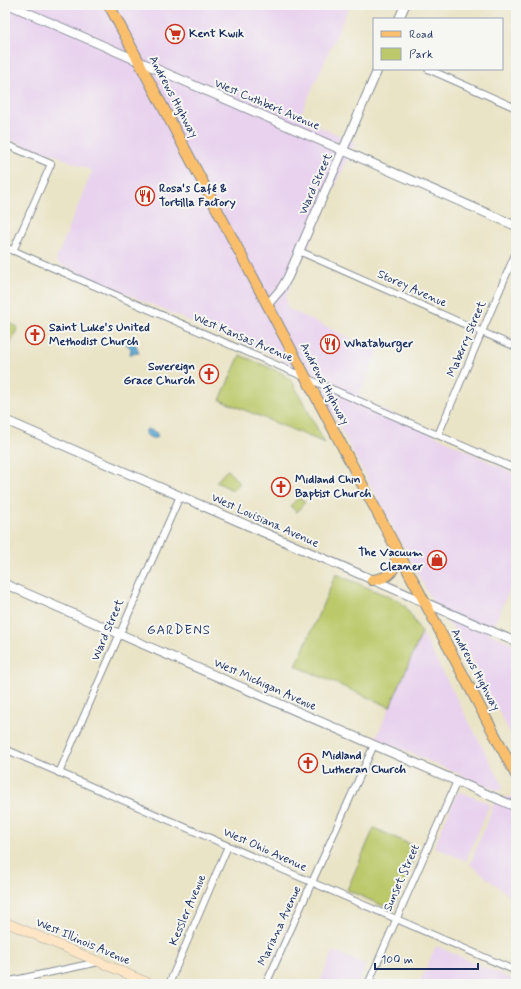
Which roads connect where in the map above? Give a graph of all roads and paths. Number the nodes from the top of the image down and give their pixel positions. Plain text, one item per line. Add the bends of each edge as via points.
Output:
1 (10, 5) edge
2 (109, 5) edge
3 (405, 5) edge
4 (398, 18) edge
5 (140, 63) junction
6 (378, 70) edge
7 (430, 70) edge
8 (516, 108) edge
9 (5, 144) edge
10 (344, 151) junction
11 (516, 226) edge
12 (5, 247) edge
13 (13, 251) junction
14 (299, 251) junction
15 (516, 252) edge
16 (268, 304) junction
17 (481, 332) junction
18 (516, 347) edge
19 (306, 377) junction
20 (5, 420) edge
21 (438, 435) junction
22 (516, 469) edge
23 (180, 496) junction
24 (397, 552) junction
25 (372, 580) junction
26 (5, 584) edge
27 (425, 603) junction
28 (119, 635) junction
29 (516, 642) edge
30 (374, 746) junction
31 (5, 749) edge
32 (59, 772) junction
33 (516, 775) edge
34 (457, 781) junction
35 (516, 807) edge
36 (228, 846) junction
37 (313, 883) junction
38 (396, 919) junction
39 (5, 922) edge
40 (98, 962) junction
41 (516, 971) edge
42 (5, 982) edge
43 (151, 984) edge
44 (169, 984) edge
45 (266, 984) edge
46 (368, 984) edge

1 - 5 street, West Cuthbert Avenue
2 - 5 main road, Andrews Highway
3 - 4 street
5 - 10 street, West Cuthbert Avenue
5 - 16 main road, Andrews Highway
6 - 10 street, Ward Street
7 - 8 street
9 - 13 street via 51,164
10 - 11 street, West Cuthbert Avenue
10 - 14 street, Ward Street
12 - 13 street, West Kansas Avenue
13 - 19 street, West Kansas Avenue
14 - 16 street, Ward Street via 281,289
14 - 17 street, Storey Avenue
15 - 17 street, Maberry Street
16 - 19 main road, Andrews Highway
17 - 18 street, Storey Avenue
17 - 21 street, Maberry Street
19 - 21 street, West Kansas Avenue
19 - 24 main road, Andrews Highway
20 - 23 street, West Louisiana Avenue
21 - 22 street, West Kansas Avenue
23 - 25 street, West Louisiana Avenue
23 - 28 street, Ward Street
24 - 25 main road via 391,574 385,578
24 - 27 main road, Andrews Highway
25 - 27 street, West Louisiana Avenue
26 - 28 street, West Michigan Avenue
27 - 29 street, West Louisiana Avenue
27 - 33 main road, Andrews Highway
28 - 30 street, West Michigan Avenue
28 - 32 street, Ward Street
30 - 34 street, West Michigan Avenue
30 - 37 street, Mariana Avenue
31 - 32 street, West Ohio Avenue
32 - 36 street, West Ohio Avenue
34 - 35 street, West Michigan Avenue
34 - 38 street, Sunset Street
36 - 37 street, West Ohio Avenue
36 - 44 street, Kessler Avenue
37 - 38 street, West Ohio Avenue
37 - 45 street, Mariana Avenue
38 - 41 street, West Ohio Avenue
38 - 46 street, Sunset Street
39 - 40 main road, West Illinois Avenue
40 - 42 street
40 - 43 main road, West Illinois Avenue

